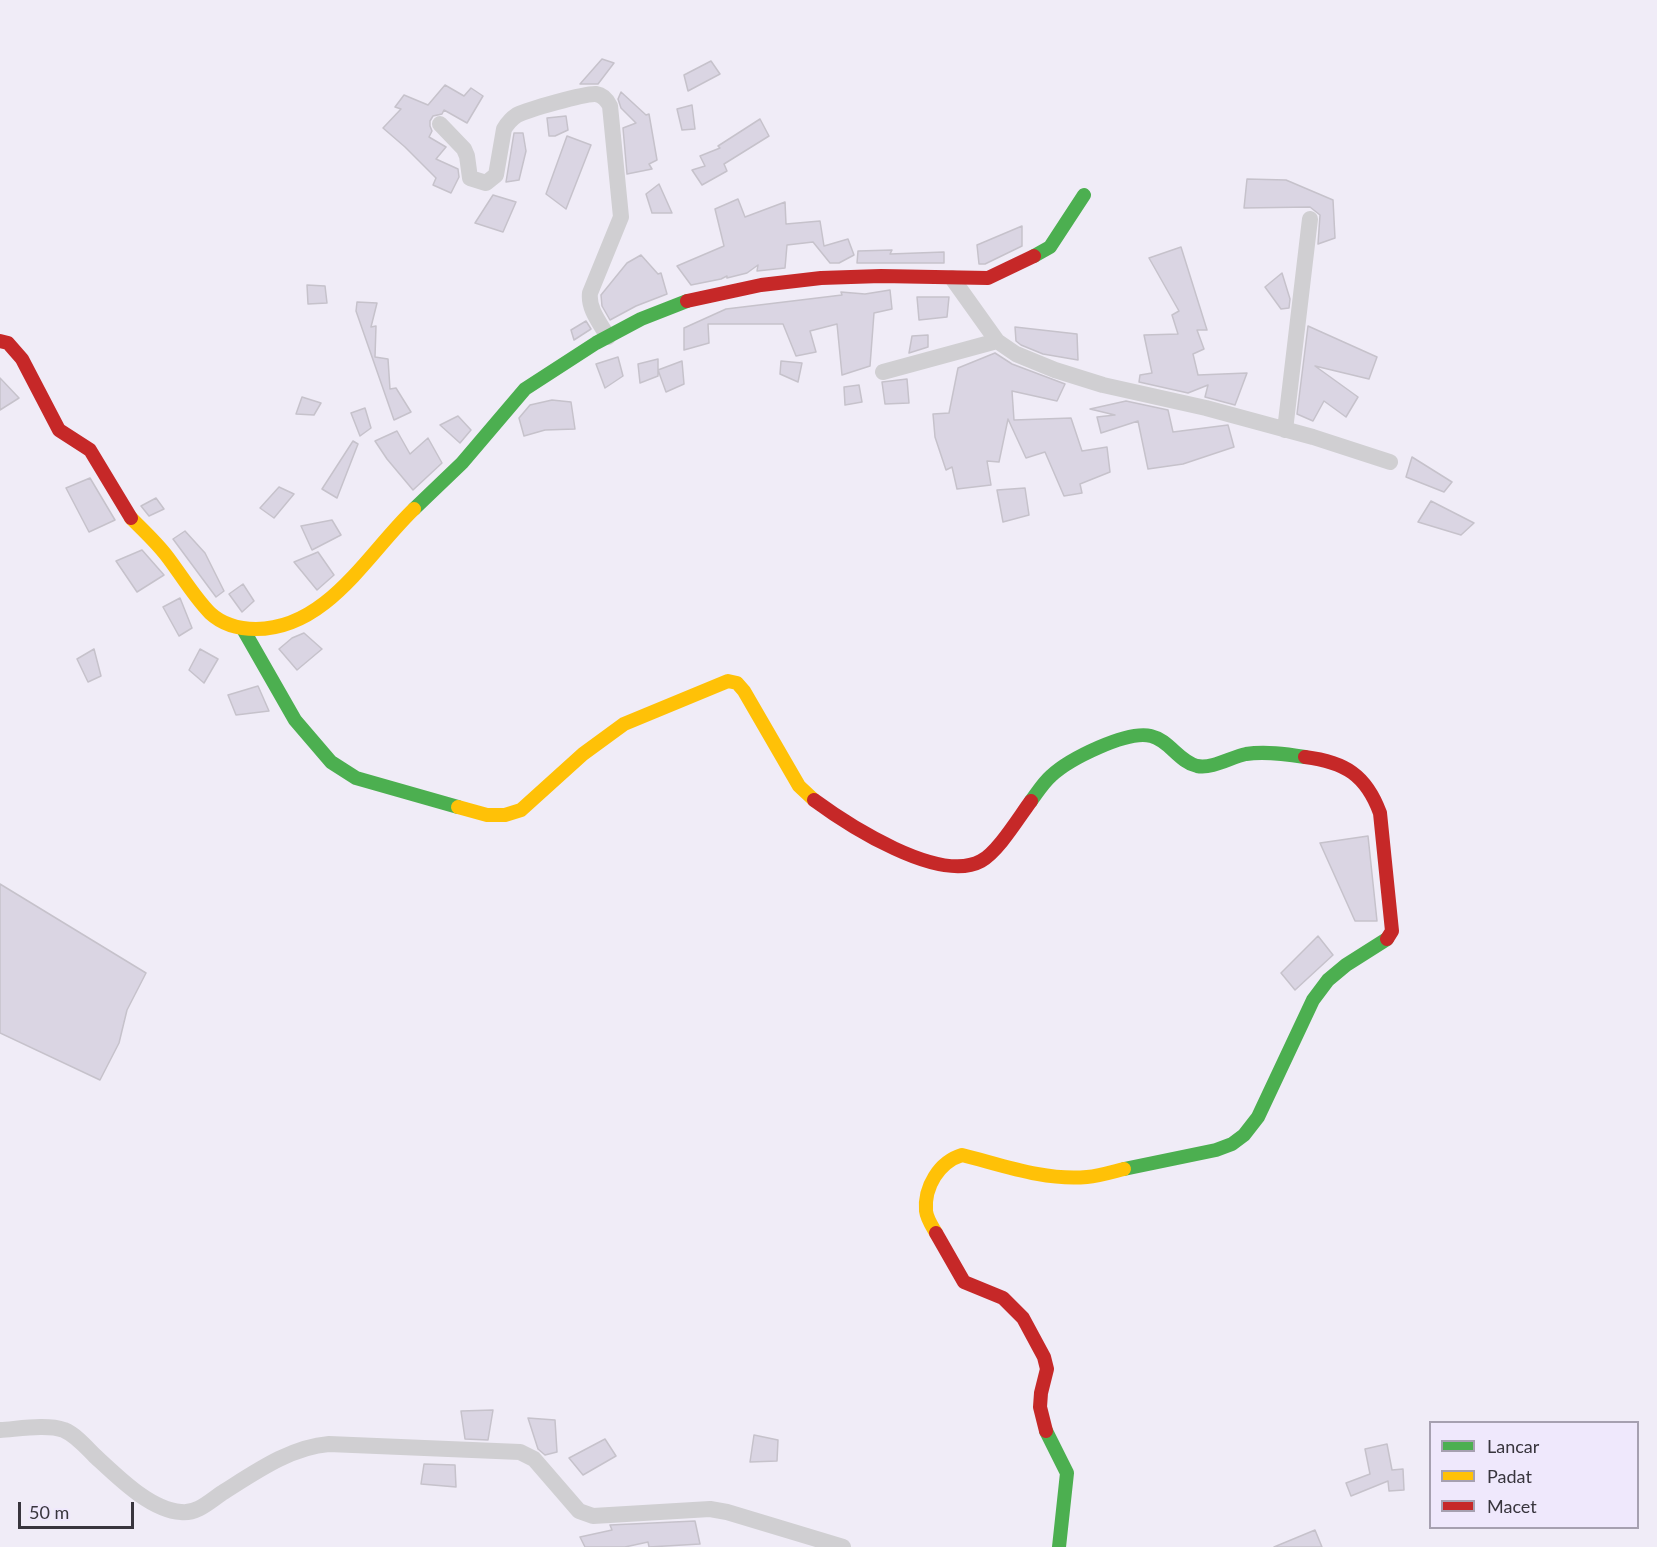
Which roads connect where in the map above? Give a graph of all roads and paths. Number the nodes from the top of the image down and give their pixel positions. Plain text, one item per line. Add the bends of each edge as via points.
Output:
1 (440, 124) dead end
2 (1084, 195) dead end
3 (1310, 219) dead end
4 (952, 278) junction
5 (608, 337) junction
6 (0, 341) edge
7 (997, 341) junction
8 (883, 372) dead end
9 (1285, 430) junction
10 (1390, 462) dead end
11 (243, 629) junction
12 (0, 1430) edge
13 (843, 1547) edge
14 (1059, 1547) edge

1 - 5 street via 464,149 470,178 486,183 496,175 507,124 518,115 586,95 597,94 606,99 610,106 621,217 589,301
2 - 4 street via 1056,241 1041,254 988,278
3 - 9 street
4 - 5 street via 821,278 761,285 691,300 641,319
4 - 7 street
5 - 11 street via 525,389 462,463 411,511 336,594 294,622
6 - 11 street via 8,343 22,359 59,430 90,450 131,518 164,552 210,614 227,626
7 - 8 street
7 - 9 street via 1016,354 1103,385
9 - 10 street
11 - 14 street via 295,720 331,762 356,778 487,815 520,810 583,754 624,724 734,680 747,694 808,796 851,826 913,857 952,866 979,863 990,855 1057,771 1111,742 1137,734 1152,736 1195,765 1248,754 1269,754 1317,758 1354,772 1376,800 1380,813 1392,931 1385,942 1328,980 1313,1000 1258,1117 1244,1135 1216,1150 1088,1177 1047,1175 954,1156 941,1165 926,1199 928,1219 964,1282 1011,1303 1044,1357 1047,1369 1040,1407 1043,1425 1066,1473
12 - 13 street via 54,1427 65,1431 148,1501 170,1511 186,1513 200,1508 276,1461 315,1445 520,1452 534,1459 579,1511 593,1516 710,1509

